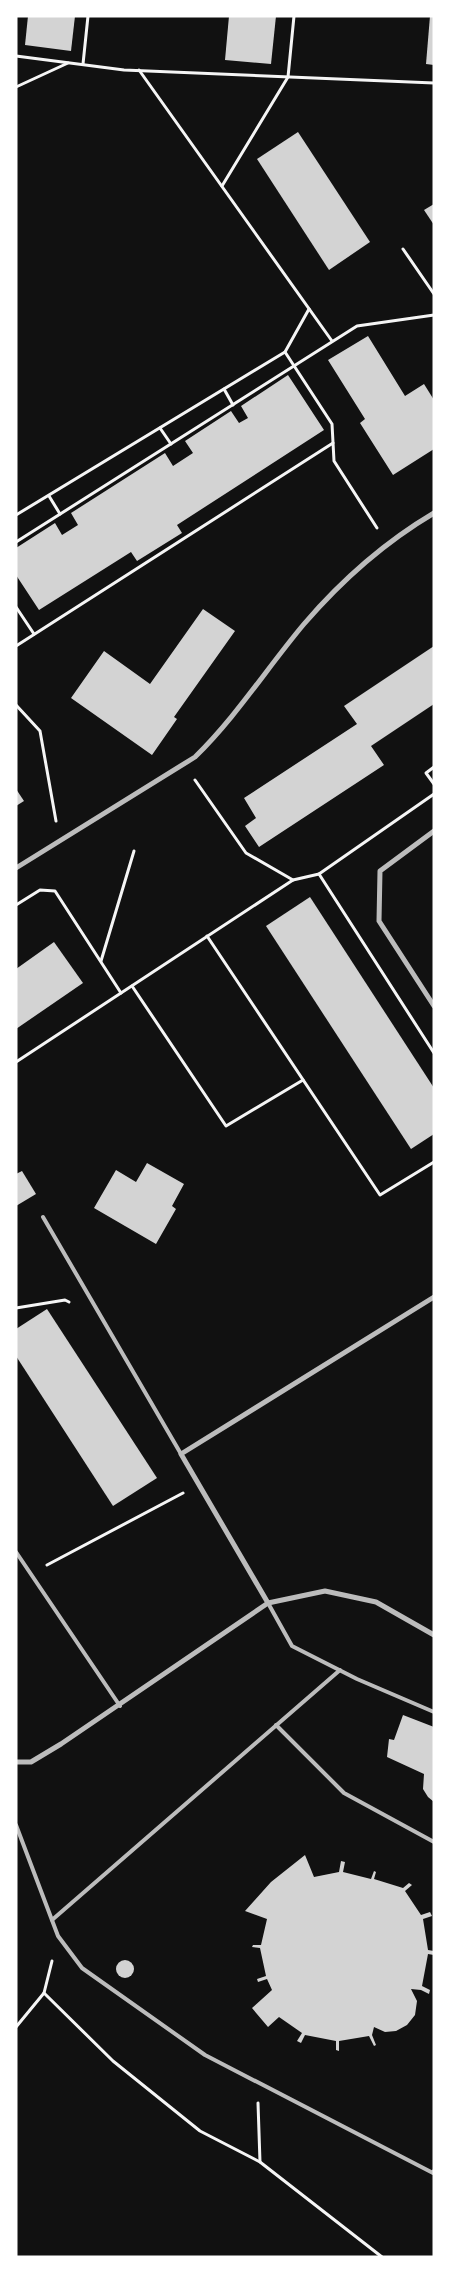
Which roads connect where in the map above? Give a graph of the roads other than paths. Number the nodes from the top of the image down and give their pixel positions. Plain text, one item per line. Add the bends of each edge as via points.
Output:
1 (434, 513) edge
2 (434, 831) edge
3 (16, 868) edge
4 (434, 1006) edge
5 (43, 1217) dead end
6 (434, 1297) edge
7 (181, 1454) junction
8 (16, 1552) edge
9 (268, 1603) junction
10 (434, 1635) edge
11 (340, 1670) junction
12 (120, 1706) junction
13 (434, 1712) edge
14 (276, 1725) junction
15 (16, 1762) edge
16 (16, 1825) edge
17 (434, 1842) edge
18 (52, 1920) junction
19 (434, 2171) edge

1 - 3 street via 411,526 352,575 304,624 216,736 195,757
2 - 4 street via 380,870 379,921
5 - 7 lane
6 - 7 street
7 - 9 street
8 - 12 lane
9 - 10 street via 325,1591 376,1602
9 - 11 lane via 292,1646
9 - 12 street
11 - 13 lane
11 - 14 lane
12 - 15 street via 31,1762
14 - 17 lane via 344,1793
14 - 18 lane
16 - 18 lane
18 - 19 lane via 58,1936 82,1968 204,2055

